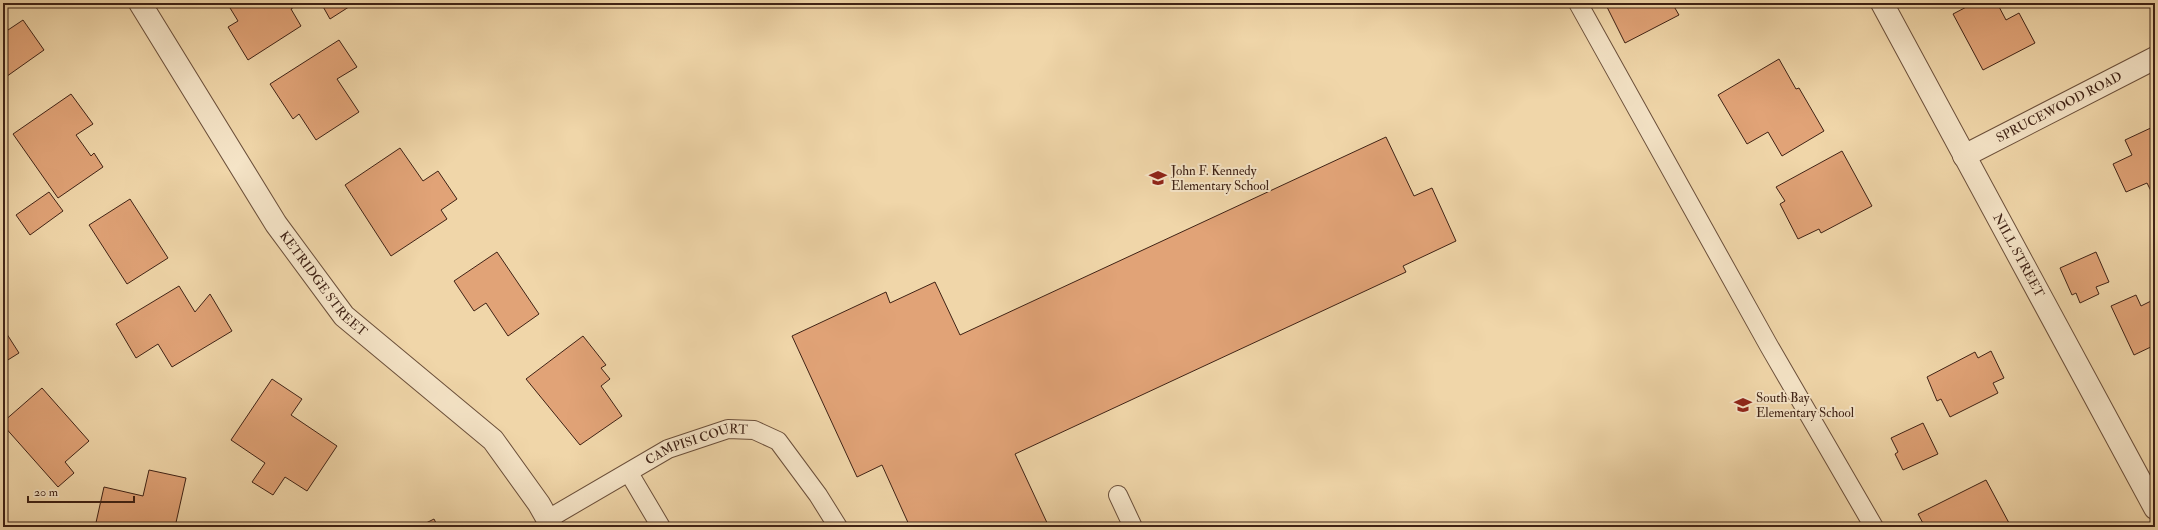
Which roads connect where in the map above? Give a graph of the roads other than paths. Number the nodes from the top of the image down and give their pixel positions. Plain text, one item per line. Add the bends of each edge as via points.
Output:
1 (140, 3) edge
2 (1578, 3) edge
3 (1882, 3) edge
4 (2155, 58) edge
5 (1964, 156) junction
6 (629, 473) junction
7 (1118, 495) dead end
8 (2155, 508) edge
9 (550, 523) edge
10 (661, 527) edge
11 (838, 527) edge
12 (1133, 527) edge
13 (1874, 527) edge

1 - 9 street, KETRIDGE STREET via 276,224 344,316 493,440 540,504
2 - 13 lane via 1769,346
3 - 5 street, NILL STREET
4 - 5 street, SPRUCEWOOD ROAD
5 - 8 street, NILL STREET
6 - 9 lane, CAMPISI COURT
6 - 10 lane
6 - 11 lane, CAMPISI COURT via 668,449 720,431 754,430 778,441
7 - 12 lane

